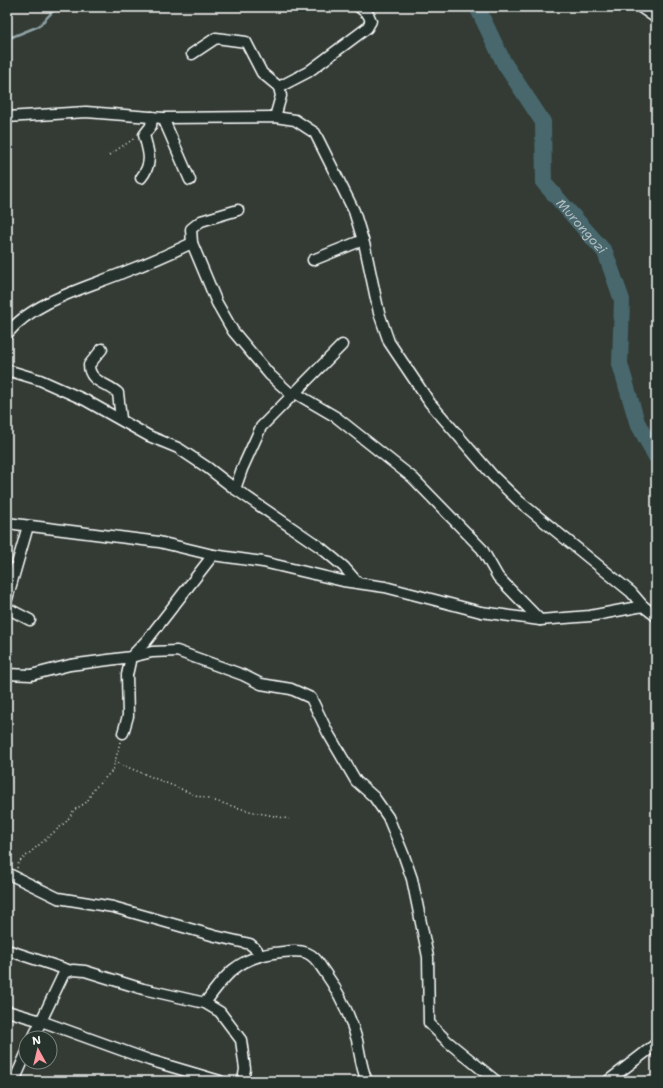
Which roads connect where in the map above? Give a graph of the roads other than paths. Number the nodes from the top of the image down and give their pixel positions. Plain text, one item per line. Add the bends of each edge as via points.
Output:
1 (359, 7) edge
2 (640, 7) edge
3 (656, 18) edge
4 (192, 54) dead end
5 (279, 86) junction
6 (7, 117) edge
7 (152, 117) junction
8 (275, 117) junction
9 (163, 118) junction
10 (141, 178) dead end
11 (190, 180) dead end
12 (238, 210) dead end
13 (363, 240) junction
14 (192, 243) junction
15 (314, 260) dead end
16 (7, 334) edge
17 (342, 345) dead end
18 (102, 349) dead end
19 (7, 370) edge
20 (293, 394) junction
21 (121, 419) junction
22 (235, 489) junction
23 (7, 523) edge
24 (28, 526) junction
25 (213, 555) junction
26 (358, 582) junction
27 (7, 599) edge
28 (643, 606) junction
29 (7, 608) edge
30 (656, 616) edge
31 (30, 620) dead end
32 (540, 620) junction
33 (131, 658) junction
34 (7, 674) edge
35 (123, 733) road end
36 (10, 874) edge
37 (7, 950) edge
38 (259, 956) junction
39 (68, 970) junction
40 (205, 1003) junction
41 (7, 1011) edge
42 (41, 1021) junction
43 (37, 1030) edge
44 (656, 1044) edge
45 (220, 1081) edge
46 (243, 1081) edge
47 (367, 1081) edge
48 (496, 1081) edge
49 (608, 1081) edge

1 - 5 street via 368,14 370,21 367,28 308,72
2 - 3 street
4 - 5 street via 216,38 246,42 262,73
5 - 8 street via 281,96
6 - 7 street via 86,112
7 - 9 street
7 - 10 street via 151,126 144,135 150,162
8 - 9 street
8 - 13 street via 294,120 315,133 354,211
9 - 11 street
12 - 14 street via 201,221 191,229
13 - 15 street
13 - 28 street via 379,313 389,342 430,403 493,476 520,502 631,592
14 - 16 street via 46,304 28,314
14 - 20 street via 217,303 233,331 270,375
17 - 20 street
18 - 21 street via 89,365 89,372 93,378 118,393
19 - 21 street via 40,380
20 - 22 street via 257,432
20 - 32 street via 336,417 412,478 482,549 498,577
21 - 22 street via 149,436 178,448
22 - 26 street via 320,547
23 - 24 street
24 - 25 street via 159,542
24 - 27 street
25 - 26 street via 264,562 300,572
25 - 33 street
26 - 32 street via 481,612
28 - 30 street
28 - 32 street via 590,616
29 - 31 street
33 - 34 street via 70,665 31,675
33 - 35 street via 127,675 128,716
33 - 48 street via 152,652 177,650 261,684 291,689 311,698 356,781 374,797 388,817 407,864 428,957 429,1023
36 - 38 street via 58,898 113,907 250,944
37 - 39 street
38 - 40 street via 230,971
38 - 47 street via 288,951 308,953 315,959 344,1004
39 - 40 street via 85,971 143,990
39 - 42 street via 62,976
40 - 46 street via 220,1012 241,1040 245,1069
41 - 42 street
42 - 43 street
42 - 45 street via 149,1060
44 - 49 street

